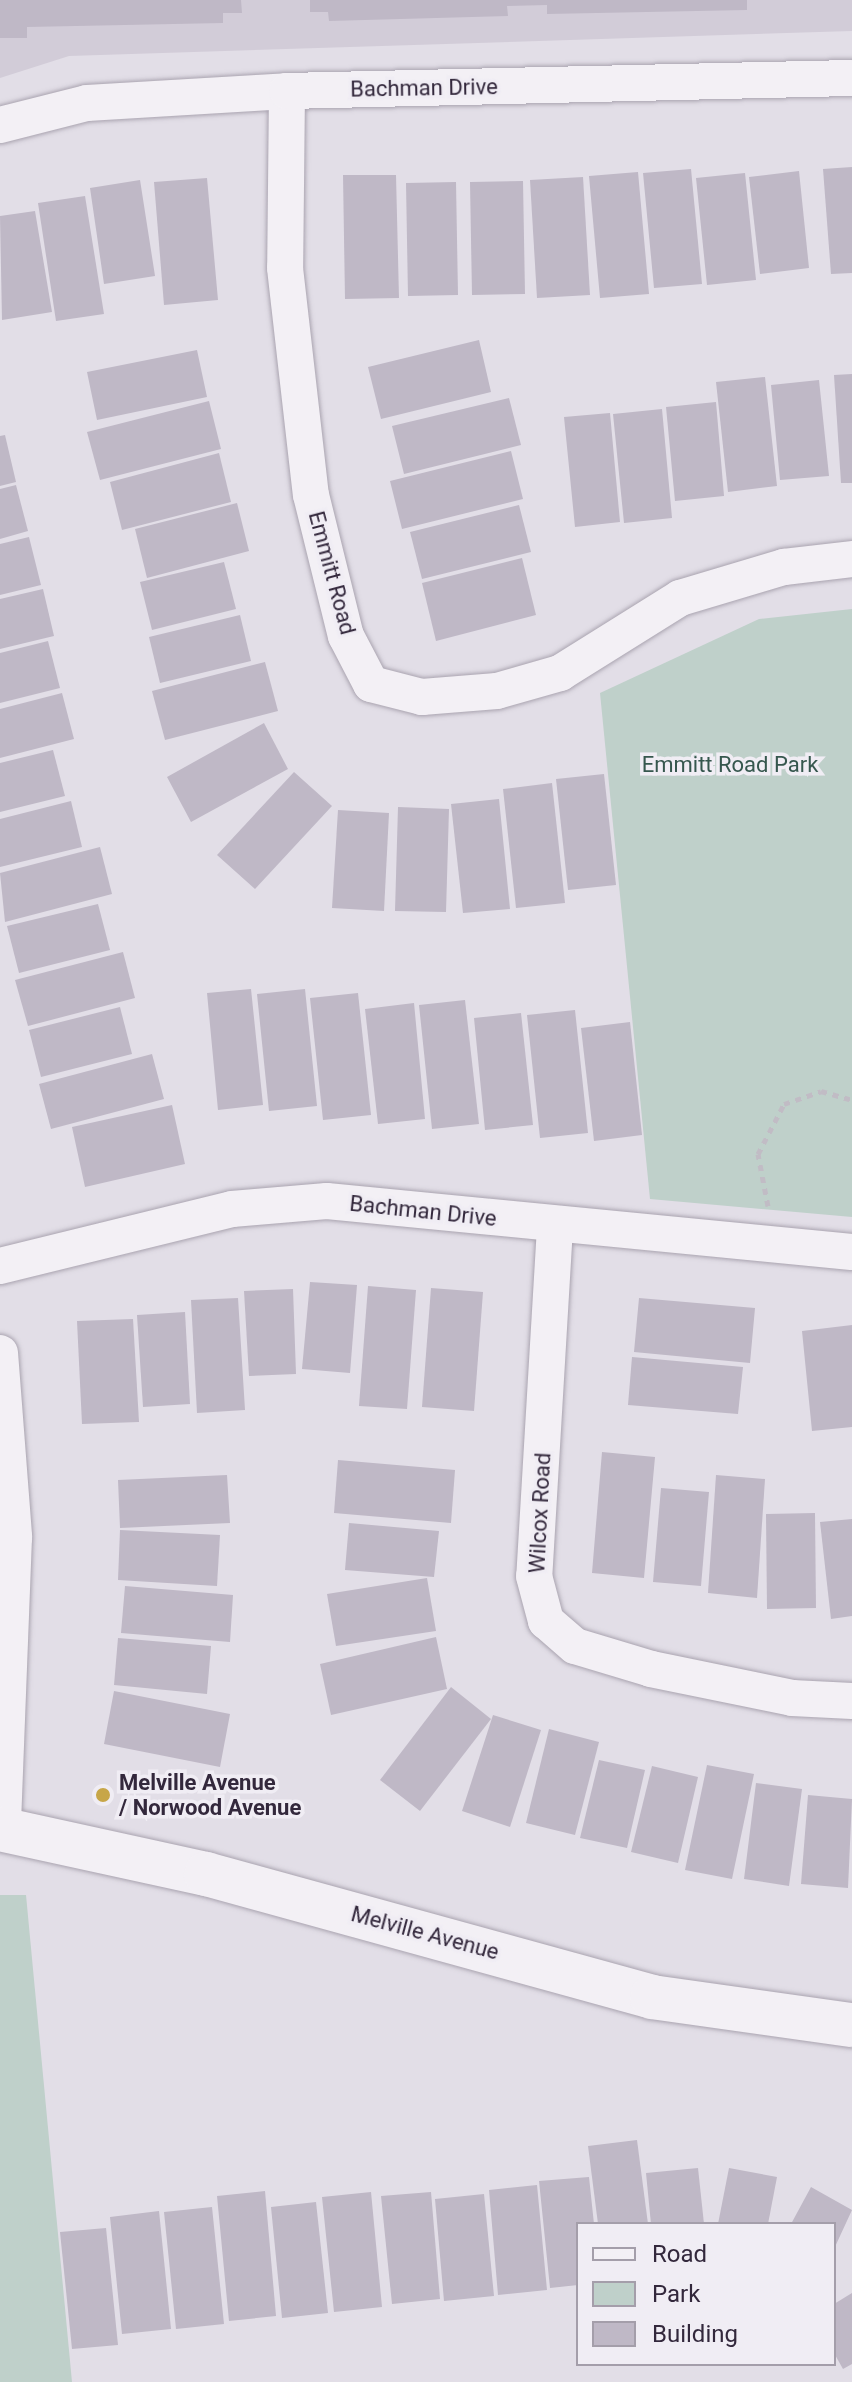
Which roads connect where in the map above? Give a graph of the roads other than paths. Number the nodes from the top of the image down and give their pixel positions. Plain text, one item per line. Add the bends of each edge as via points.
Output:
1 (852, 78) edge
2 (287, 91) junction
3 (0, 125) edge
4 (852, 559) edge
5 (555, 1227) junction
6 (852, 1252) edge
7 (0, 1266) edge
8 (0, 1353) edge
9 (852, 1701) edge
10 (1, 1829) edge
11 (852, 2025) edge

1 - 2 street, Bachman Drive
2 - 3 street, Bachman Drive via 87,103
2 - 4 street, Emmitt Road via 285,268 311,495 346,636 371,684 422,697 497,691 560,673 680,598 784,567
5 - 6 street, Bachman Drive
5 - 7 street, Bachman Drive via 452,1209 327,1201 232,1209
5 - 9 street, Wilcox Road via 534,1576 546,1621 575,1646 651,1669 792,1698
8 - 10 street via 14,1537
10 - 11 street, Melville Avenue via 221,1878 652,1997

